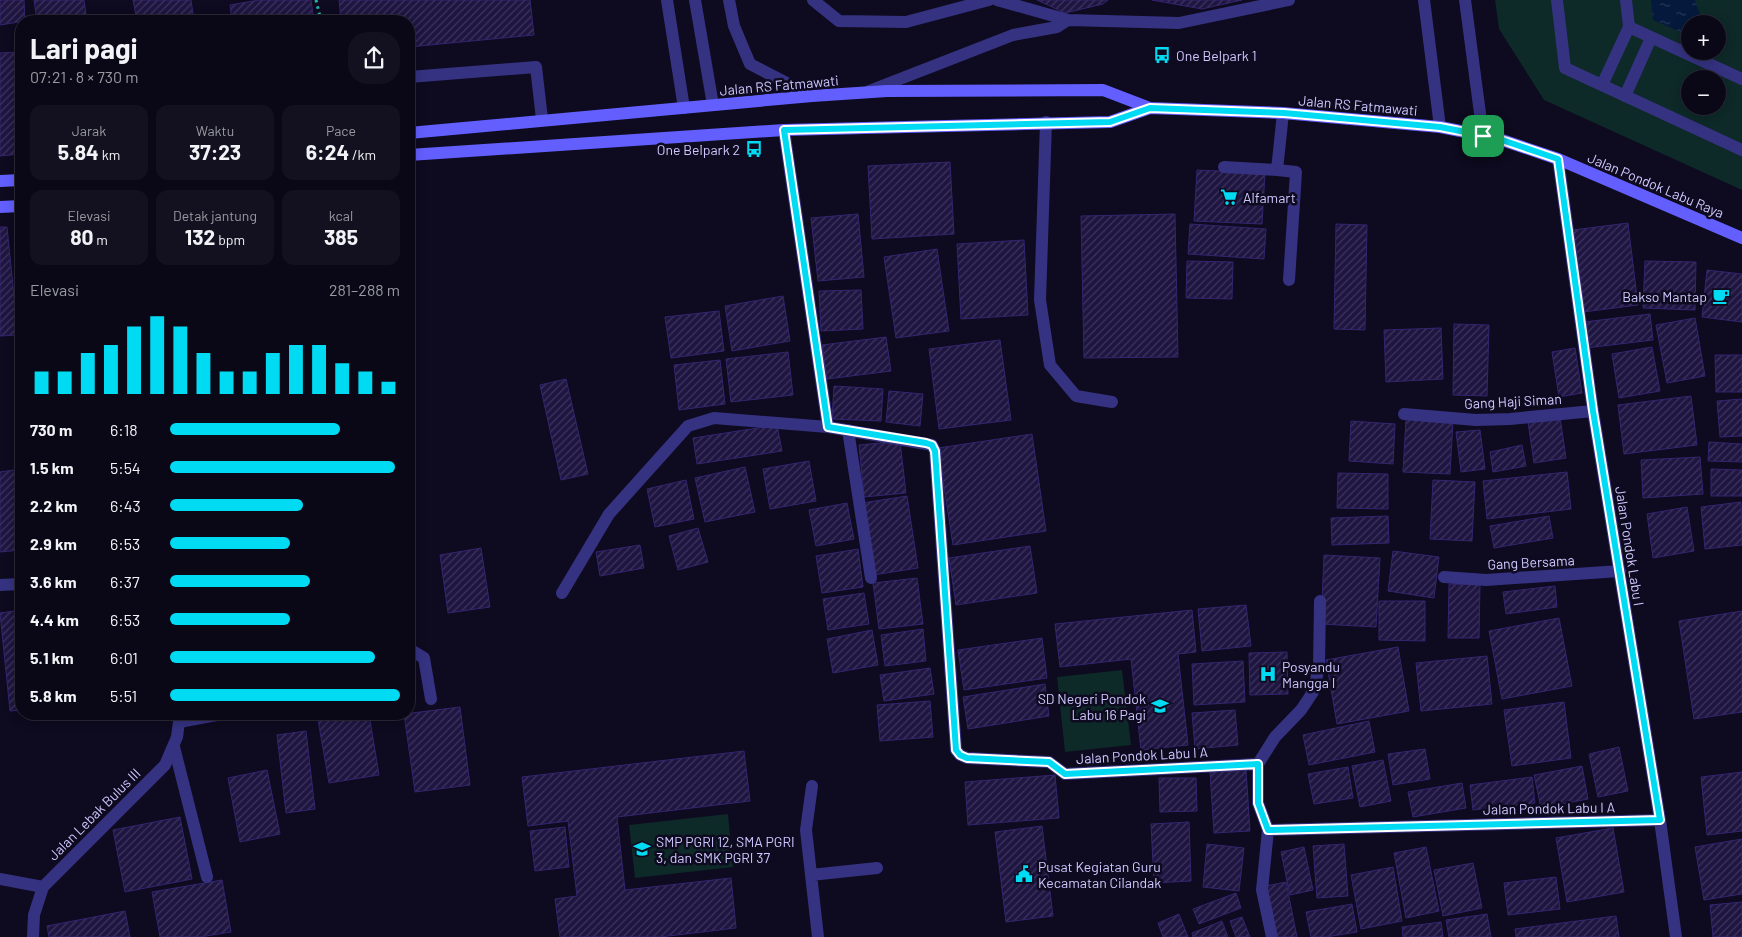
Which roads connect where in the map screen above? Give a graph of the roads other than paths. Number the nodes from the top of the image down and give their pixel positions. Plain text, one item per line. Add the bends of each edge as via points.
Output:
1 (667, 0) edge
2 (695, 0) edge
3 (729, 0) edge
4 (814, 0) edge
5 (989, 0) edge
6 (997, 0) edge
7 (1289, 0) edge
8 (1424, 0) edge
9 (1465, 0) edge
10 (1557, 0) edge
11 (1626, 0) edge
12 (1068, 20) junction
13 (1629, 27) junction
14 (1651, 38) junction
15 (415, 77) edge
16 (1742, 79) edge
17 (1602, 85) junction
18 (866, 92) junction
19 (812, 96) junction
20 (1625, 96) junction
21 (713, 105) junction
22 (684, 108) junction
23 (1150, 108) junction
24 (1284, 113) junction
25 (542, 119) junction
26 (1046, 122) junction
27 (1440, 127) junction
28 (784, 130) junction
29 (415, 132) edge
30 (1483, 136) junction
31 (1742, 150) edge
32 (415, 155) edge
33 (1558, 159) junction
34 (1224, 167) dead end
35 (1277, 170) junction
36 (15, 180) edge
37 (0, 181) edge
38 (15, 206) edge
39 (0, 207) edge
40 (1742, 238) edge
41 (1289, 280) dead end
42 (1112, 402) dead end
43 (1593, 411) junction
44 (1404, 414) dead end
45 (828, 427) junction
46 (848, 430) junction
47 (1620, 572) junction
48 (1444, 577) dead end
49 (871, 578) dead end
50 (15, 584) edge
51 (0, 585) edge
52 (562, 593) dead end
53 (1320, 601) dead end
54 (415, 653) edge
55 (431, 699) dead end
56 (180, 720) edge
57 (174, 748) junction
58 (1258, 764) junction
59 (812, 786) dead end
60 (1660, 820) junction
61 (1268, 830) junction
62 (877, 868) dead end
63 (811, 875) junction
64 (207, 877) dead end
65 (0, 879) edge
66 (43, 888) junction
67 (33, 937) edge
68 (818, 937) edge
69 (1272, 937) edge
70 (1676, 937) edge

1 - 22 street
2 - 21 street
3 - 19 street via 734,26 750,64
4 - 5 street via 839,21 906,22
6 - 12 street
7 - 12 street via 1179,23
8 - 27 street
9 - 30 street
10 - 17 street via 1565,68
11 - 13 street
12 - 18 street via 1057,27 1004,38
13 - 14 street
13 - 17 street
14 - 16 street
14 - 20 street
15 - 25 street via 536,67
17 - 20 street
18 - 19 main road, Jalan RS Fatmawati
18 - 23 main road, Jalan RS Fatmawati via 1103,90
19 - 21 main road, Jalan RS Fatmawati
20 - 31 street
21 - 22 main road, Jalan RS Fatmawati
22 - 25 main road, Jalan RS Fatmawati
23 - 24 main road, Jalan RS Fatmawati
23 - 26 main road, Jalan RS Fatmawati via 1110,122
24 - 27 main road, Jalan RS Fatmawati
24 - 35 street
25 - 29 main road, Jalan RS Fatmawati
26 - 28 main road, Jalan RS Fatmawati
26 - 42 street via 1040,300 1050,365 1076,396
27 - 30 main road, Jalan RS Fatmawati
28 - 32 main road, Jalan RS Fatmawati
28 - 45 street
30 - 33 main road, Jalan RS Fatmawati
33 - 40 main road, Jalan Pondok Labu Raya
33 - 43 street, Jalan Pondok Labu I
34 - 35 street
35 - 41 street via 1296,172
36 - 37 main road
38 - 39 main road
43 - 44 street, Gang Haji Siman via 1476,420
43 - 47 street, Jalan Pondok Labu I
45 - 46 street, Jalan Pondok Labu I A
45 - 52 street, Jalan Pondok Labu I A via 714,418 688,426 610,514
46 - 49 street
46 - 58 street, Jalan Pondok Labu I A via 926,443 935,451 956,750 960,755 1049,762 1065,774
47 - 48 street, Gang Bersama via 1486,580
47 - 60 street, Jalan Pondok Labu I
50 - 51 street
53 - 58 street via 1319,667 1313,692 1275,737
54 - 55 street via 424,658
56 - 57 street, Jalan Lebak Bulus III
57 - 64 street
57 - 66 street, Jalan Lebak Bulus III via 164,764
58 - 61 street via 1258,803
59 - 63 street via 806,830
60 - 61 street, Jalan Pondok Labu I A
60 - 70 street, Jalan Pondok Labu I
61 - 69 street via 1262,890
62 - 63 street
63 - 68 street
65 - 66 street
66 - 67 street, Jalan Lebak Bulus III via 34,915

